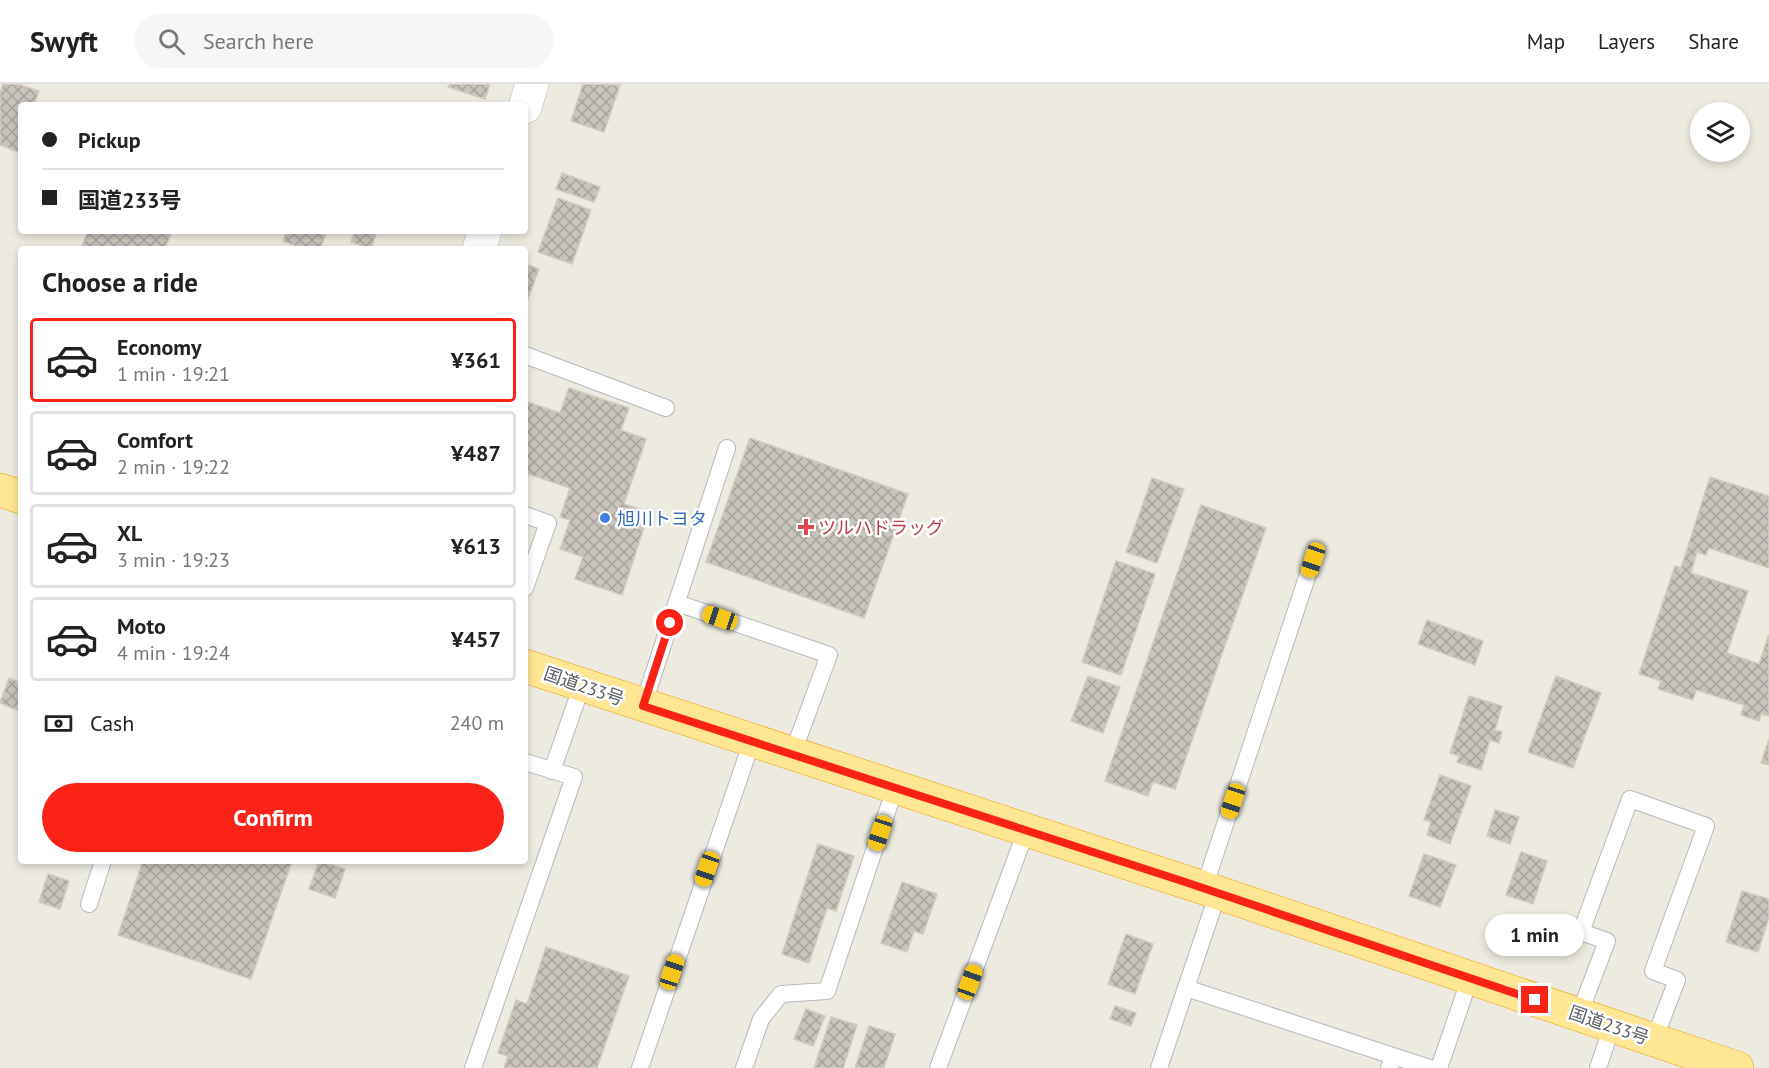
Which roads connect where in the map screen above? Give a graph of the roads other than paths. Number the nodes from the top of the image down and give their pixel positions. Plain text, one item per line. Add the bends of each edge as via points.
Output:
1 (532, 84) edge
2 (527, 102) edge
3 (528, 356) edge
4 (666, 408) dead end
5 (727, 448) dead end
6 (0, 490) edge
7 (18, 496) edge
8 (528, 515) edge
9 (1313, 560) dead end
10 (528, 580) edge
11 (676, 603) junction
12 (528, 667) edge
13 (582, 685) junction
14 (643, 706) junction
15 (752, 741) junction
16 (792, 755) junction
17 (528, 763) edge
18 (552, 771) junction
19 (895, 788) junction
20 (1026, 831) junction
21 (102, 864) edge
22 (1211, 891) junction
23 (89, 904) dead end
24 (1470, 978) junction
25 (1186, 988) junction
26 (1579, 1015) junction
27 (1612, 1026) junction
28 (1654, 1040) junction
29 (1391, 1062) edge
30 (473, 1068) edge
31 (640, 1068) edge
32 (744, 1068) edge
33 (938, 1068) edge
34 (1159, 1068) edge
35 (1430, 1068) edge
36 (1439, 1068) edge
37 (1598, 1068) edge
38 (1737, 1068) edge

1 - 2 street
3 - 4 lane
5 - 11 lane
6 - 7 highway
8 - 10 lane via 548,523
9 - 22 lane
11 - 14 lane
11 - 16 lane via 829,655
12 - 13 highway, 国道233号
13 - 14 highway, 国道233号
13 - 18 lane
14 - 15 highway, 国道233号
15 - 16 highway, 国道233号
15 - 31 lane
16 - 19 highway, 国道233号
17 - 18 lane
18 - 30 lane via 574,777
19 - 20 highway, 国道233号
19 - 32 lane via 827,991 781,994 761,1019
20 - 22 highway, 国道233号
20 - 33 lane
21 - 23 lane
22 - 24 highway, 国道233号
22 - 25 lane
24 - 26 highway, 国道233号
24 - 36 lane
25 - 29 lane
25 - 34 lane
26 - 27 highway, 国道233号
26 - 28 lane via 1607,941 1581,932 1630,799 1706,826 1653,971 1677,980
27 - 28 highway, 国道233号
27 - 37 lane
28 - 38 highway, 国道233号
29 - 35 lane

